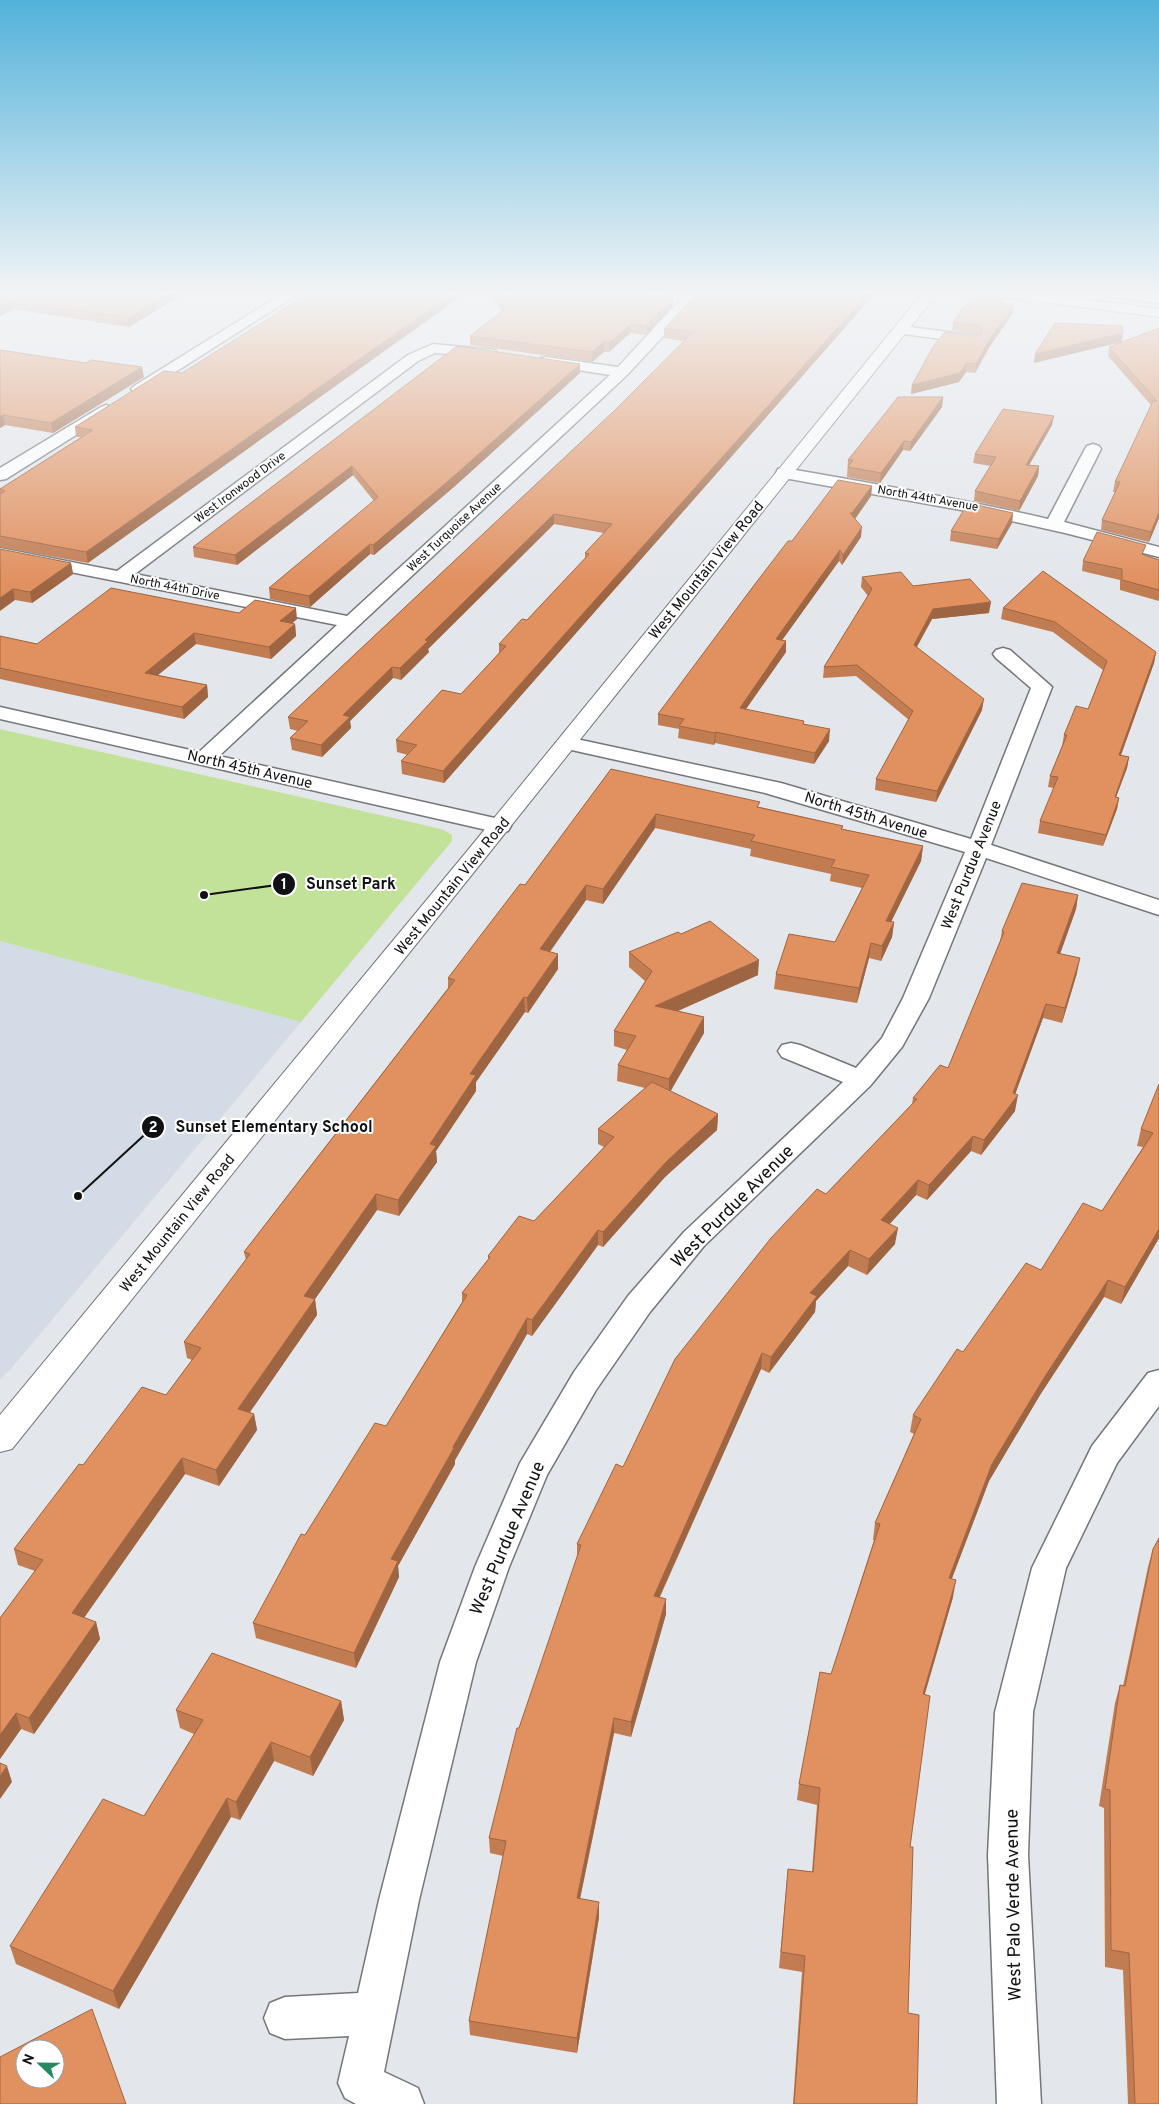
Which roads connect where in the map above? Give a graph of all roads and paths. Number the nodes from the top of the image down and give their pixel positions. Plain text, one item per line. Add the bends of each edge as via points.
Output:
1 (141, 388) edge
2 (373, 388) edge
3 (604, 388) edge
4 (854, 388) edge
5 (1092, 449) dead end
6 (784, 474) junction
7 (0, 475) edge
8 (1054, 524) junction
9 (1159, 552) edge
10 (0, 553) edge
11 (121, 576) junction
12 (350, 622) junction
13 (1003, 654) dead end
14 (0, 713) edge
15 (567, 743) junction
16 (204, 759) junction
17 (500, 826) junction
18 (978, 849) junction
19 (1159, 908) edge
20 (792, 1051) dead end
21 (861, 1080) junction
22 (1159, 1382) edge
23 (0, 1439) edge
24 (374, 2014) junction
25 (285, 2018) dead end
26 (402, 2104) edge
27 (1019, 2104) edge

1 - 7 street
2 - 11 street, West Ironwood Drive
3 - 12 street, West Turquoise Avenue
4 - 6 street, West Mountain View Road
5 - 8 street
6 - 8 street, North 44th Avenue via 934,498
6 - 15 street, West Mountain View Road
8 - 9 street, North 44th Avenue
10 - 11 street, North 44th Drive
11 - 12 street, North 44th Drive
12 - 16 street, West Turquoise Avenue
13 - 18 street, West Purdue Avenue via 1042,686
14 - 16 street, North 45th Avenue
15 - 17 street, West Mountain View Road
15 - 18 street, North 45th Avenue via 774,788
16 - 17 street, North 45th Avenue
17 - 23 street, West Mountain View Road
18 - 19 street, North 45th Avenue
18 - 21 street, West Purdue Avenue via 916,998 892,1041
20 - 21 street
21 - 24 street, West Purdue Avenue via 694,1239 639,1304 585,1381 532,1472 492,1567 458,1662
22 - 27 street, West Palo Verde Avenue via 1104,1455 1050,1568 1014,1712 1008,1854
24 - 25 street
24 - 26 street, West Purdue Avenue via 360,2083

